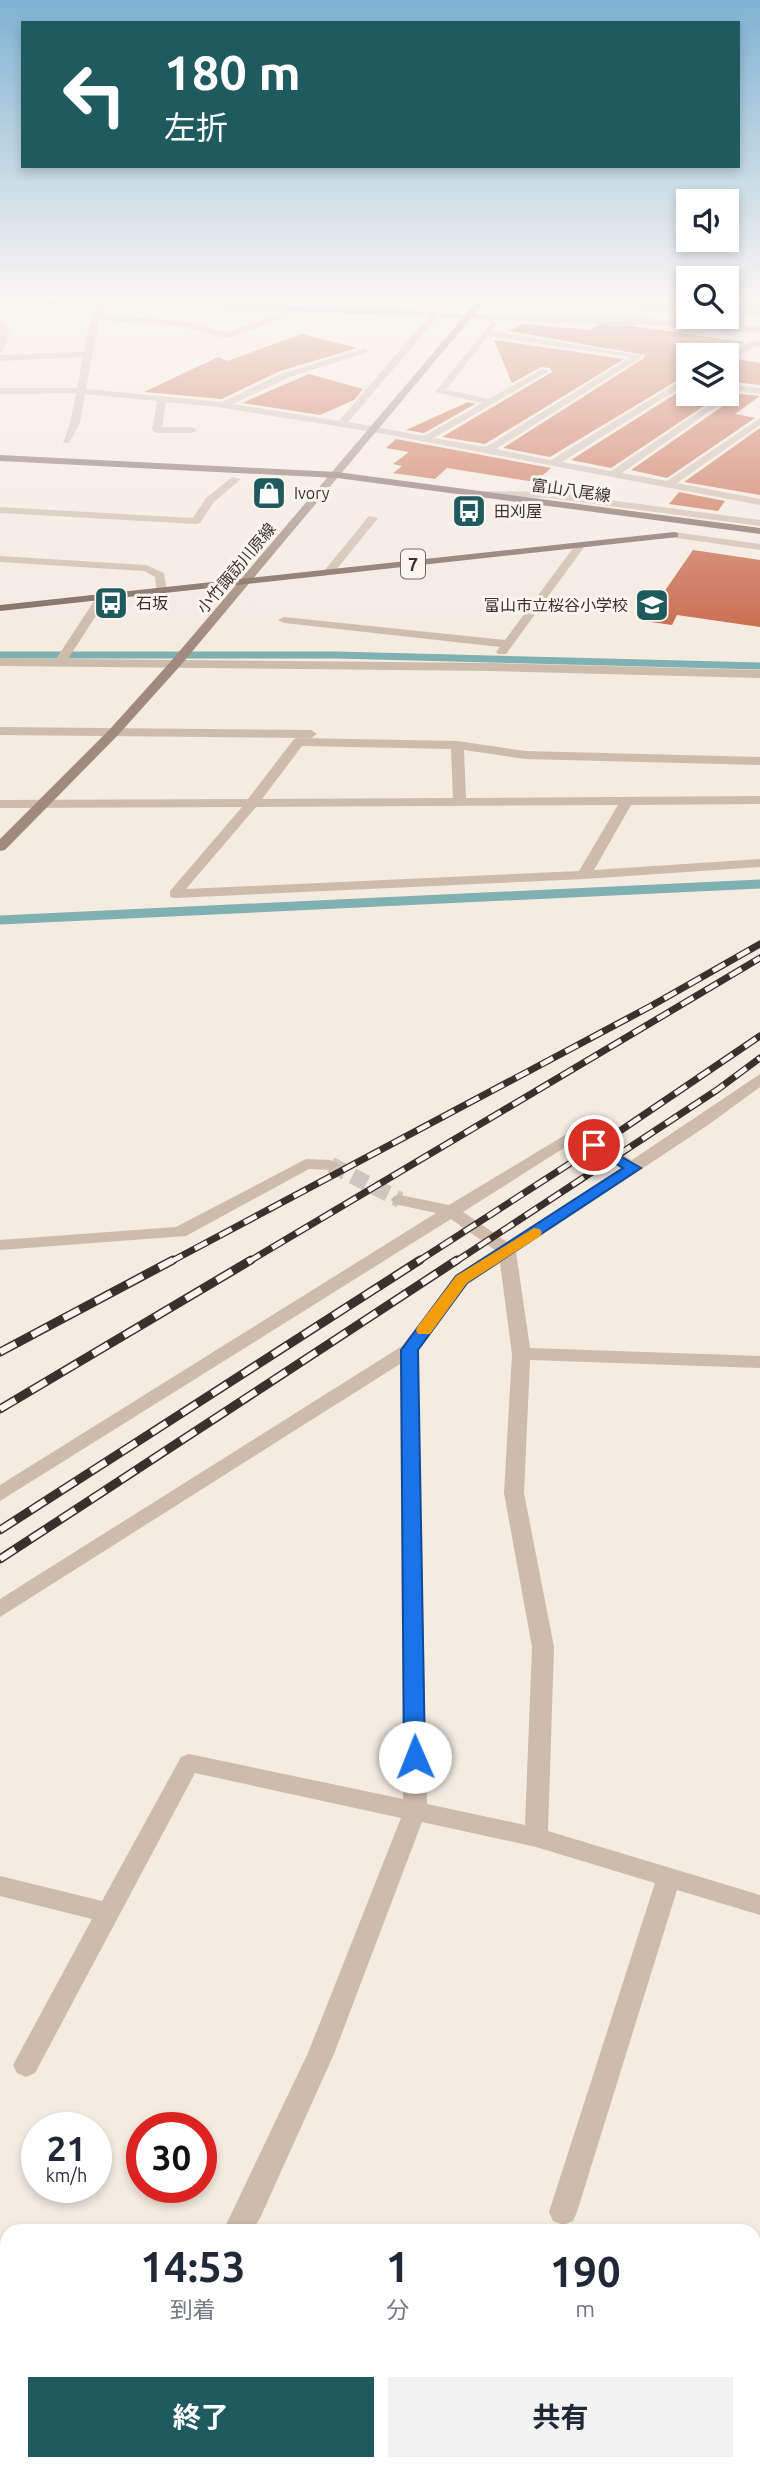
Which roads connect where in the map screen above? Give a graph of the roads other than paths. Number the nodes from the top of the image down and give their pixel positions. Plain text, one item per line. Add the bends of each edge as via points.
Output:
1 (76, 414) edge
2 (160, 414) edge
3 (281, 414) edge
4 (349, 414) edge
5 (386, 414) edge
6 (468, 414) edge
7 (545, 414) edge
8 (632, 414) edge
9 (700, 414) edge
10 (760, 421) edge
11 (341, 424) junction
12 (374, 429) junction
13 (192, 430) dead end
14 (425, 439) junction
15 (66, 441) dead end
16 (488, 450) junction
17 (0, 458) edge
18 (554, 462) junction
19 (0, 466) edge
20 (615, 473) junction
21 (337, 475) junction
22 (236, 479) junction
23 (329, 484) junction
24 (670, 484) junction
25 (484, 494) junction
26 (760, 502) edge
27 (0, 510) edge
28 (373, 518) dead end
29 (760, 523) edge
30 (760, 531) edge
31 (674, 535) joint
32 (760, 540) edge
33 (580, 546) junction
34 (760, 547) edge
35 (0, 559) edge
36 (328, 573) junction
37 (245, 582) junction
38 (161, 591) junction
39 (102, 597) junction
40 (0, 608) edge
41 (284, 621) dead end
42 (509, 644) junction
43 (0, 662) edge
44 (60, 662) junction
45 (176, 663) junction
46 (492, 667) junction
47 (760, 674) edge
48 (115, 731) junction
49 (0, 732) edge
50 (382, 734) dead end
51 (457, 745) junction
52 (760, 761) edge
53 (760, 800) edge
54 (627, 802) junction
55 (460, 803) junction
56 (0, 804) edge
57 (43, 804) junction
58 (251, 804) junction
59 (0, 847) edge
60 (760, 863) edge
61 (584, 876) junction
62 (760, 1079) edge
63 (331, 1165) tunnel mouth
64 (633, 1168) junction
65 (400, 1200) tunnel mouth
66 (451, 1211) junction
67 (0, 1245) edge
68 (508, 1250) junction
69 (409, 1350) junction
70 (522, 1354) junction
71 (760, 1362) edge
72 (0, 1494) edge
73 (0, 1609) edge
74 (415, 1811) junction
75 (536, 1837) junction
76 (669, 1877) junction
77 (0, 1886) edge
78 (760, 1905) edge
79 (108, 1913) junction
80 (26, 2065) dead end
81 (563, 2212) dead end
82 (241, 2224) edge

1 - 15 street
2 - 13 street via 157,430
3 - 11 street
4 - 11 street
5 - 12 main road, 小竹諏訪川原線
6 - 14 street
7 - 16 street
8 - 18 street
9 - 20 street
10 - 24 street
11 - 12 street
12 - 14 street
12 - 21 main road, 小竹諏訪川原線
14 - 16 street
16 - 18 street
17 - 21 main road, 富山八尾線
18 - 20 street
19 - 22 main road, 富山八尾線
20 - 24 street
21 - 23 main road, 小竹諏訪川原線
21 - 25 main road, 富山八尾線
22 - 23 main road, 富山八尾線
22 - 27 street via 210,500 196,521
23 - 32 main road, 富山八尾線
23 - 37 main road, 小竹諏訪川原線
24 - 26 street
25 - 29 street via 549,495
25 - 30 main road, 富山八尾線
28 - 36 street
31 - 33 main road, 7
31 - 34 street
33 - 36 main road, 7
33 - 42 street
35 - 38 street via 146,568 160,575
36 - 37 main road, 7
37 - 38 main road, 7
37 - 45 main road, 小竹諏訪川原線
38 - 39 main road, 7
39 - 40 main road, 7
39 - 44 street
41 - 42 street
42 - 46 street
43 - 44 street
44 - 45 street
45 - 46 street
45 - 48 main road, 小竹諏訪川原線
46 - 47 street
48 - 49 street
48 - 50 street
48 - 57 main road, 小竹諏訪川原線
51 - 52 street via 525,755
51 - 55 street
51 - 58 street via 298,742
53 - 54 street
54 - 55 street
54 - 61 street
55 - 58 street
56 - 57 street
57 - 58 street
57 - 59 main road, 小竹諏訪川原線
58 - 61 street via 175,894
60 - 61 street
62 - 64 street
63 - 67 street via 306,1164 180,1233
64 - 66 street via 575,1134
64 - 68 street
65 - 66 street
66 - 68 street
66 - 72 street
68 - 69 street via 462,1280
68 - 70 street
69 - 73 street
69 - 74 street
70 - 71 street
70 - 75 street via 514,1493 543,1647
74 - 75 street
74 - 79 street via 189,1763
74 - 82 street via 321,2054
75 - 76 street
76 - 78 street
76 - 81 street
77 - 79 street
79 - 80 street

